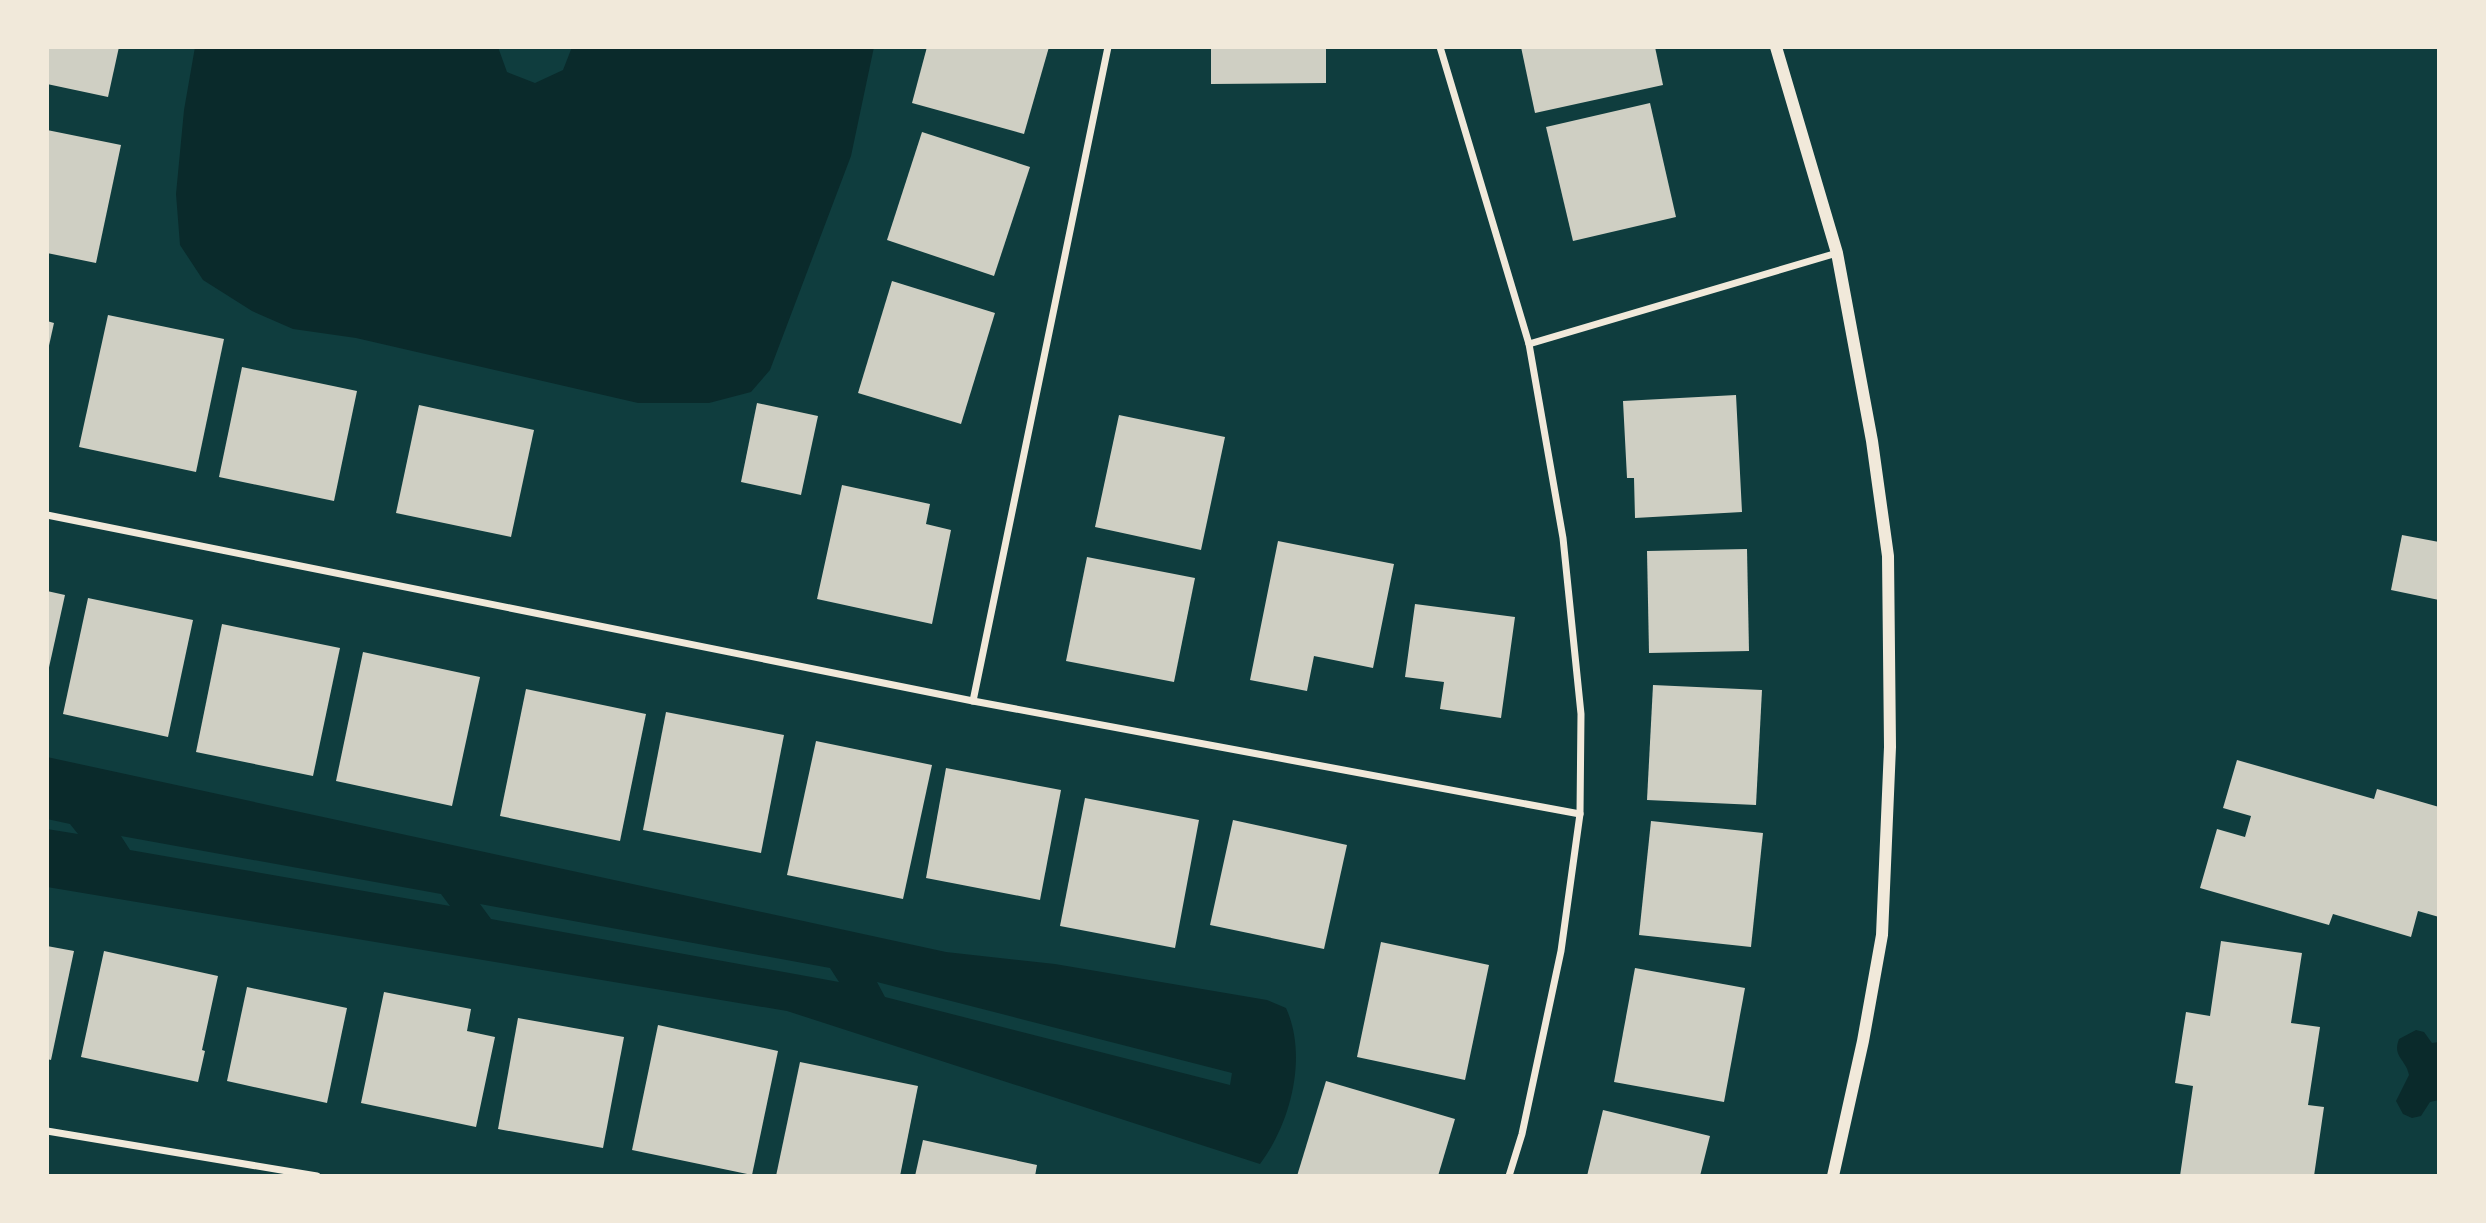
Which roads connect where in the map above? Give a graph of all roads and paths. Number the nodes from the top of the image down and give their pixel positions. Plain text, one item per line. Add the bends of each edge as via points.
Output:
1 (1108, 47) edge
2 (1440, 47) edge
3 (1776, 47) edge
4 (1837, 253) junction
5 (1529, 344) junction
6 (47, 515) edge
7 (973, 701) junction
8 (1580, 814) junction
9 (47, 1131) edge
10 (317, 1176) edge
11 (1508, 1176) edge
12 (1833, 1176) edge

1 - 7 street
2 - 5 street
3 - 4 street
4 - 5 street
4 - 12 street via 1888,556 1890,747 1882,935
5 - 8 street via 1563,538 1581,714
6 - 7 street
7 - 8 street
8 - 11 street via 1561,951 1522,1134
9 - 10 street

